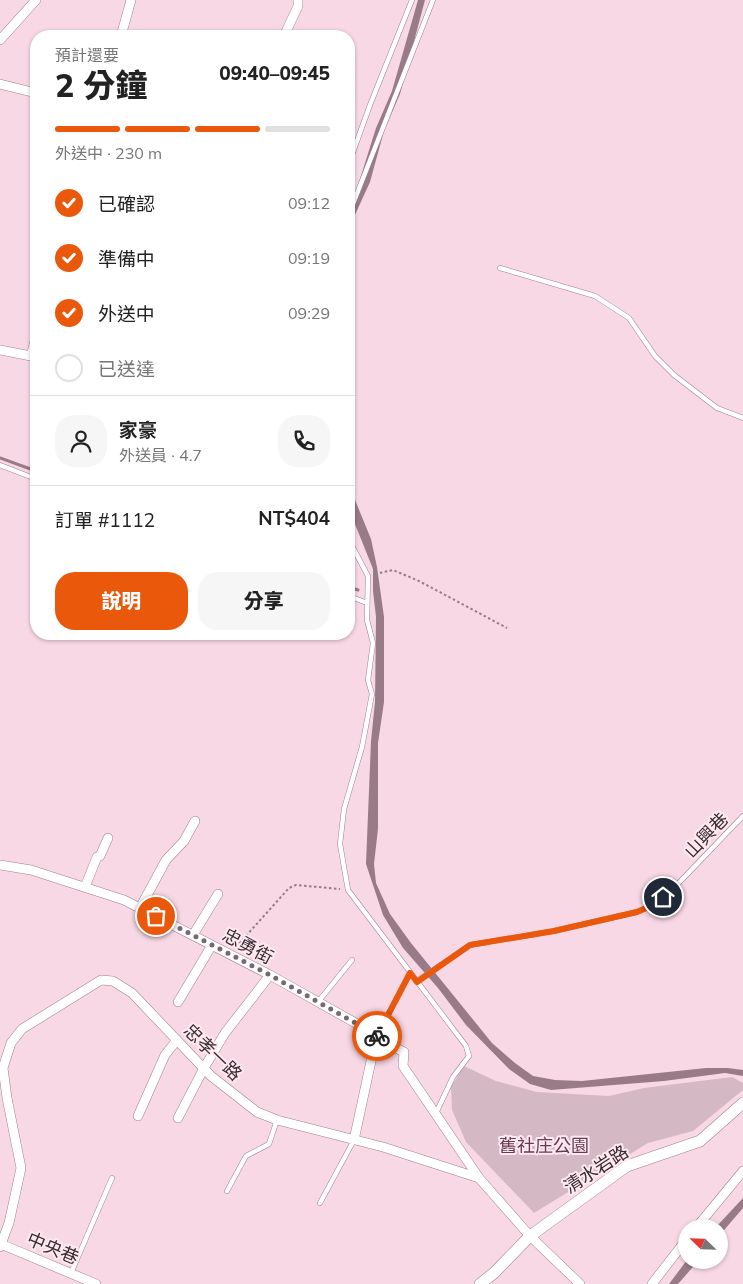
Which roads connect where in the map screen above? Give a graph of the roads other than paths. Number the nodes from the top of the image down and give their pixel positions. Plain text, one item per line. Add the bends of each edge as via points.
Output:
1 (36, 0) edge
2 (130, 0) edge
3 (298, 0) edge
4 (412, 0) edge
5 (433, 0) edge
6 (122, 30) edge
7 (287, 30) edge
8 (0, 40) edge
9 (0, 84) edge
10 (30, 92) edge
11 (355, 146) edge
12 (355, 199) edge
13 (500, 268) dead end
14 (0, 350) edge
15 (30, 355) edge
16 (743, 418) edge
17 (0, 465) edge
18 (30, 477) edge
19 (355, 551) edge
20 (355, 598) edge
21 (367, 603) junction
22 (743, 816) edge
23 (195, 821) dead end
24 (108, 838) dead end
25 (0, 865) edge
26 (85, 887) junction
27 (218, 894) dead end
28 (140, 908) junction
29 (193, 935) junction
30 (212, 945) junction
31 (352, 960) dead end
32 (410, 973) junction
33 (270, 975) junction
34 (417, 982) junction
35 (178, 1002) dead end
36 (318, 1002) junction
37 (376, 1038) junction
38 (176, 1040) junction
39 (204, 1068) junction
40 (743, 1103) edge
41 (436, 1114) junction
42 (138, 1116) dead end
43 (178, 1118) dead end
44 (277, 1120) junction
45 (354, 1140) junction
46 (743, 1172) edge
47 (112, 1178) dead end
48 (479, 1178) junction
49 (227, 1191) dead end
50 (320, 1203) dead end
51 (704, 1219) edge
52 (530, 1236) junction
53 (0, 1245) edge
54 (678, 1250) edge
55 (70, 1273) junction
56 (96, 1284) edge
57 (480, 1284) edge
58 (580, 1284) edge
59 (652, 1284) edge

1 - 8 street
2 - 6 street
3 - 7 street
4 - 11 lane
5 - 12 lane
9 - 10 street
13 - 16 lane via 595,296 629,318 655,356 674,375 717,408
14 - 15 street
17 - 18 lane
19 - 21 lane via 368,576
20 - 21 lane
21 - 32 lane via 367,620 373,643 368,680 372,694 362,747 344,809 340,844 348,890
22 - 34 lane, 山興巷 via 655,904 637,912 563,929 470,945
23 - 28 street via 184,841 166,860
24 - 26 street
25 - 26 street, 忠勇街 via 31,870
26 - 28 street, 忠勇街
27 - 29 street
28 - 29 street, 忠勇街
29 - 30 street, 忠勇街
30 - 33 street, 忠勇街
30 - 35 street
31 - 36 lane
32 - 34 lane
32 - 37 lane
33 - 36 street, 忠勇街
33 - 39 street via 225,1033
34 - 41 lane via 466,1046 469,1056 453,1077
36 - 37 street, 忠勇街 via 368,1030
37 - 41 street, 忠勇街 via 404,1052 403,1066
37 - 45 street
38 - 39 street, 忠孝一路
38 - 42 street via 165,1055
38 - 53 street, 忠孝一路 via 132,993 113,981 101,980 22,1029 11,1042 3,1068 21,1168 9,1223
39 - 43 street
39 - 44 street, 忠孝一路 via 257,1112
40 - 52 street, 清水岩路 via 700,1141 627,1166
41 - 48 street
44 - 45 street, 忠孝一路
44 - 49 lane via 268,1144 246,1156
45 - 48 street, 忠孝一路
45 - 50 lane
46 - 51 street
47 - 55 lane
48 - 52 street
52 - 57 street, 清水岩路
52 - 58 street
53 - 55 street, 中央巷
54 - 59 street
55 - 56 street, 中央巷

